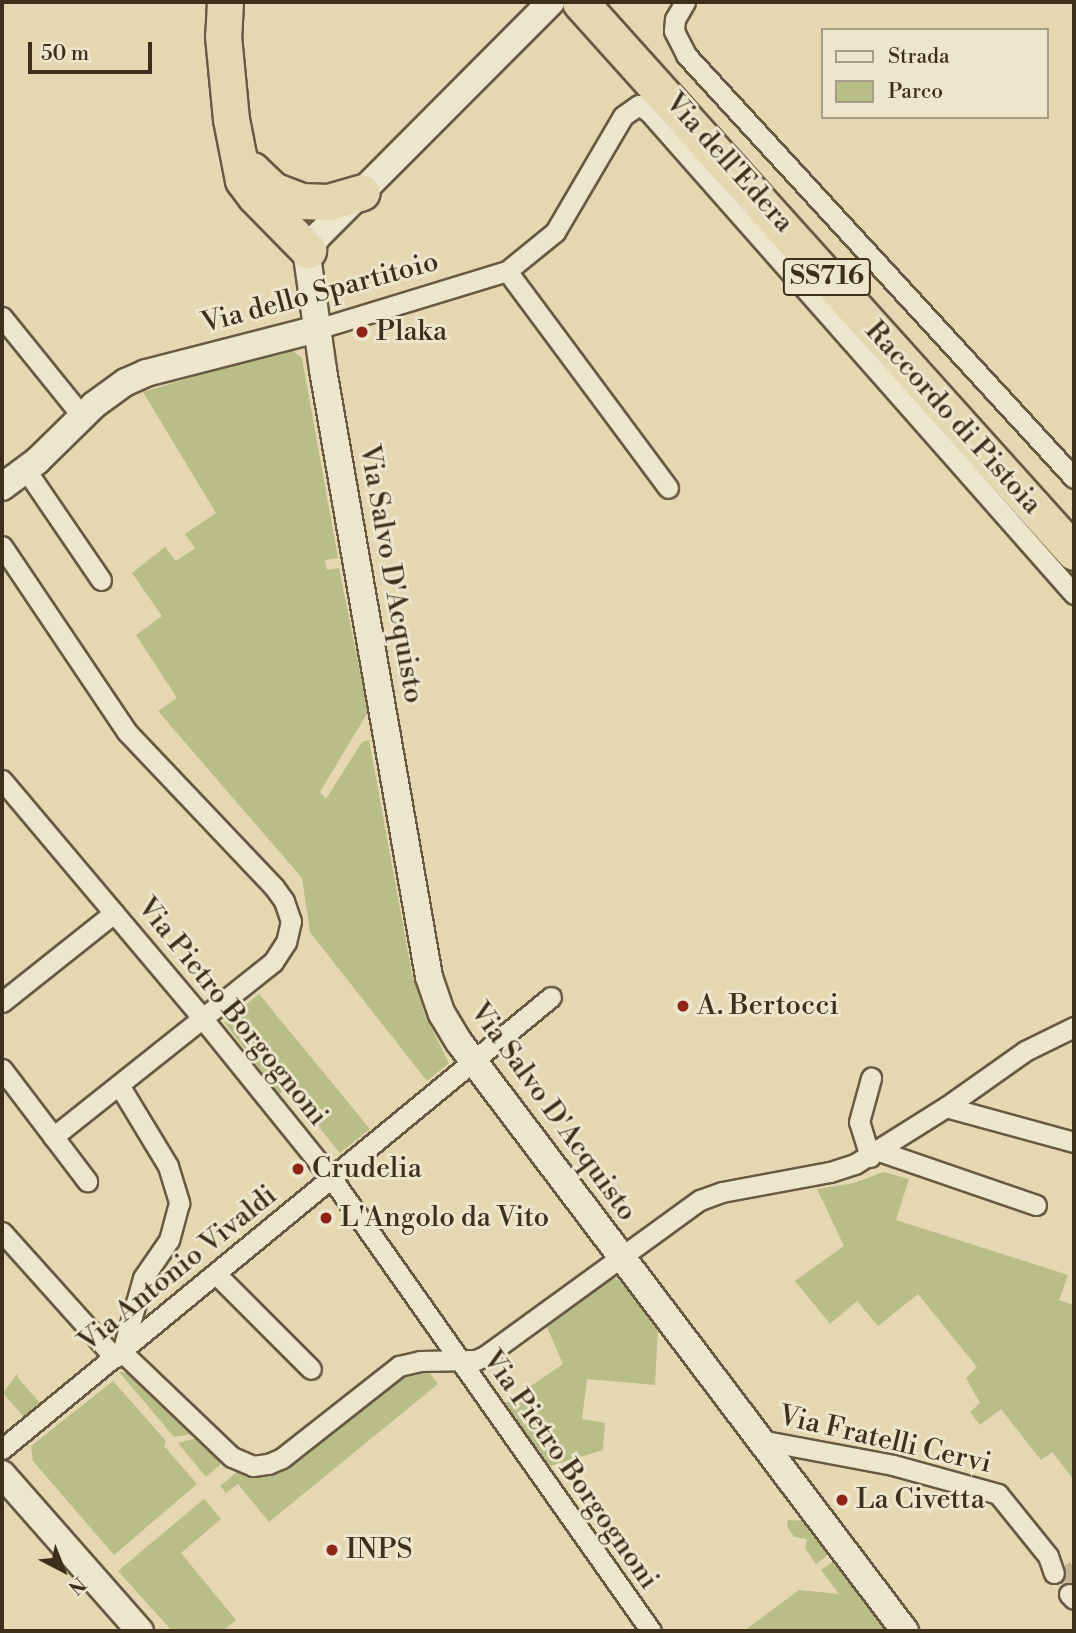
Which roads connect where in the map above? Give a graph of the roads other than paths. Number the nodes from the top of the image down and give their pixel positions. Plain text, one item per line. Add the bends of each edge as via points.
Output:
1 (225, 2) edge
2 (580, 2) edge
3 (605, 2) edge
4 (685, 2) edge
5 (547, 6) edge
6 (618, 123) joint
7 (236, 151) junction
8 (362, 192) junction
9 (301, 201) junction
10 (312, 244) junction
11 (507, 271) junction
12 (2, 317) edge
13 (317, 329) junction
14 (82, 416) junction
15 (26, 470) junction
16 (1074, 478) edge
17 (2, 487) edge
18 (667, 488) dead end
19 (1074, 526) edge
20 (2, 546) edge
21 (1074, 552) edge
22 (101, 580) dead end
23 (1074, 594) edge
24 (2, 780) edge
25 (114, 913) junction
26 (551, 997) dead end
27 (2, 1002) edge
28 (203, 1019) junction
29 (1074, 1027) edge
30 (473, 1063) junction
31 (2, 1069) edge
32 (872, 1078) dead end
33 (119, 1085) junction
34 (946, 1107) junction
35 (53, 1137) junction
36 (1074, 1142) edge
37 (874, 1154) junction
38 (332, 1179) junction
39 (87, 1181) dead end
40 (1036, 1205) dead end
41 (2, 1231) edge
42 (620, 1258) junction
43 (216, 1274) junction
44 (118, 1355) junction
45 (458, 1360) junction
46 (311, 1369) dead end
47 (760, 1440) junction
48 (2, 1449) edge
49 (820, 1450) junction
50 (783, 1470) junction
51 (2, 1474) edge
52 (1055, 1567) tunnel mouth
53 (140, 1631) edge
54 (651, 1631) edge
55 (905, 1631) edge

1 - 7 highway via 223,36
2 - 21 highway, Raccordo di Pistoia / SS716
3 - 19 highway, Raccordo di Pistoia / SS716
4 - 16 street, Via dell'Edera via 674,31 686,55
5 - 8 street
6 - 11 street, Via dello Spartitoio via 555,232
6 - 23 street, Via dell'Edera via 635,106 649,113
7 - 9 highway via 264,183
7 - 10 highway via 249,189
8 - 9 highway via 328,202
8 - 10 street
9 - 10 highway via 314,222
10 - 13 street, Via Salvo D'Acquisto
11 - 13 street, Via dello Spartitoio
11 - 18 street
12 - 14 street
13 - 14 street, Via dello Spartitoio via 146,373 115,389
13 - 30 street, Via Salvo D'Acquisto via 429,977 442,1014
14 - 15 street, Via dello Spartitoio
15 - 17 street, Via dello Spartitoio
15 - 22 street
20 - 28 street via 127,732 269,881 289,911 290,930 281,952
24 - 25 street, Via Pietro Borgognoni
25 - 27 street
25 - 28 street, Via Pietro Borgognoni
26 - 30 street, Via Antonio Vivaldi
28 - 33 street
28 - 38 street, Via Pietro Borgognoni
29 - 34 street via 1025,1051
30 - 38 street, Via Antonio Vivaldi
30 - 42 street, Via Salvo D'Acquisto
31 - 35 street
32 - 37 street via 859,1122
33 - 35 street
33 - 44 street via 168,1166 179,1203 169,1240 143,1278
34 - 36 street
34 - 37 street
35 - 39 street
37 - 40 street
37 - 42 street via 843,1169 711,1195
38 - 43 street, Via Antonio Vivaldi
38 - 45 street, Via Pietro Borgognoni
41 - 44 street
42 - 45 street via 485,1356
42 - 47 street, Via Salvo D'Acquisto
43 - 44 street, Via Antonio Vivaldi
43 - 46 street
44 - 45 street via 226,1452 253,1466 282,1458 399,1366
44 - 48 street, Via Antonio Vivaldi
45 - 54 street, Via Pietro Borgognoni
47 - 49 street, Via Fratelli Cervi
47 - 50 street, Via Salvo D'Acquisto
49 - 50 street
49 - 52 street, Via Fratelli Cervi via 998,1494
50 - 55 street, Via Salvo D'Acquisto
51 - 53 street

